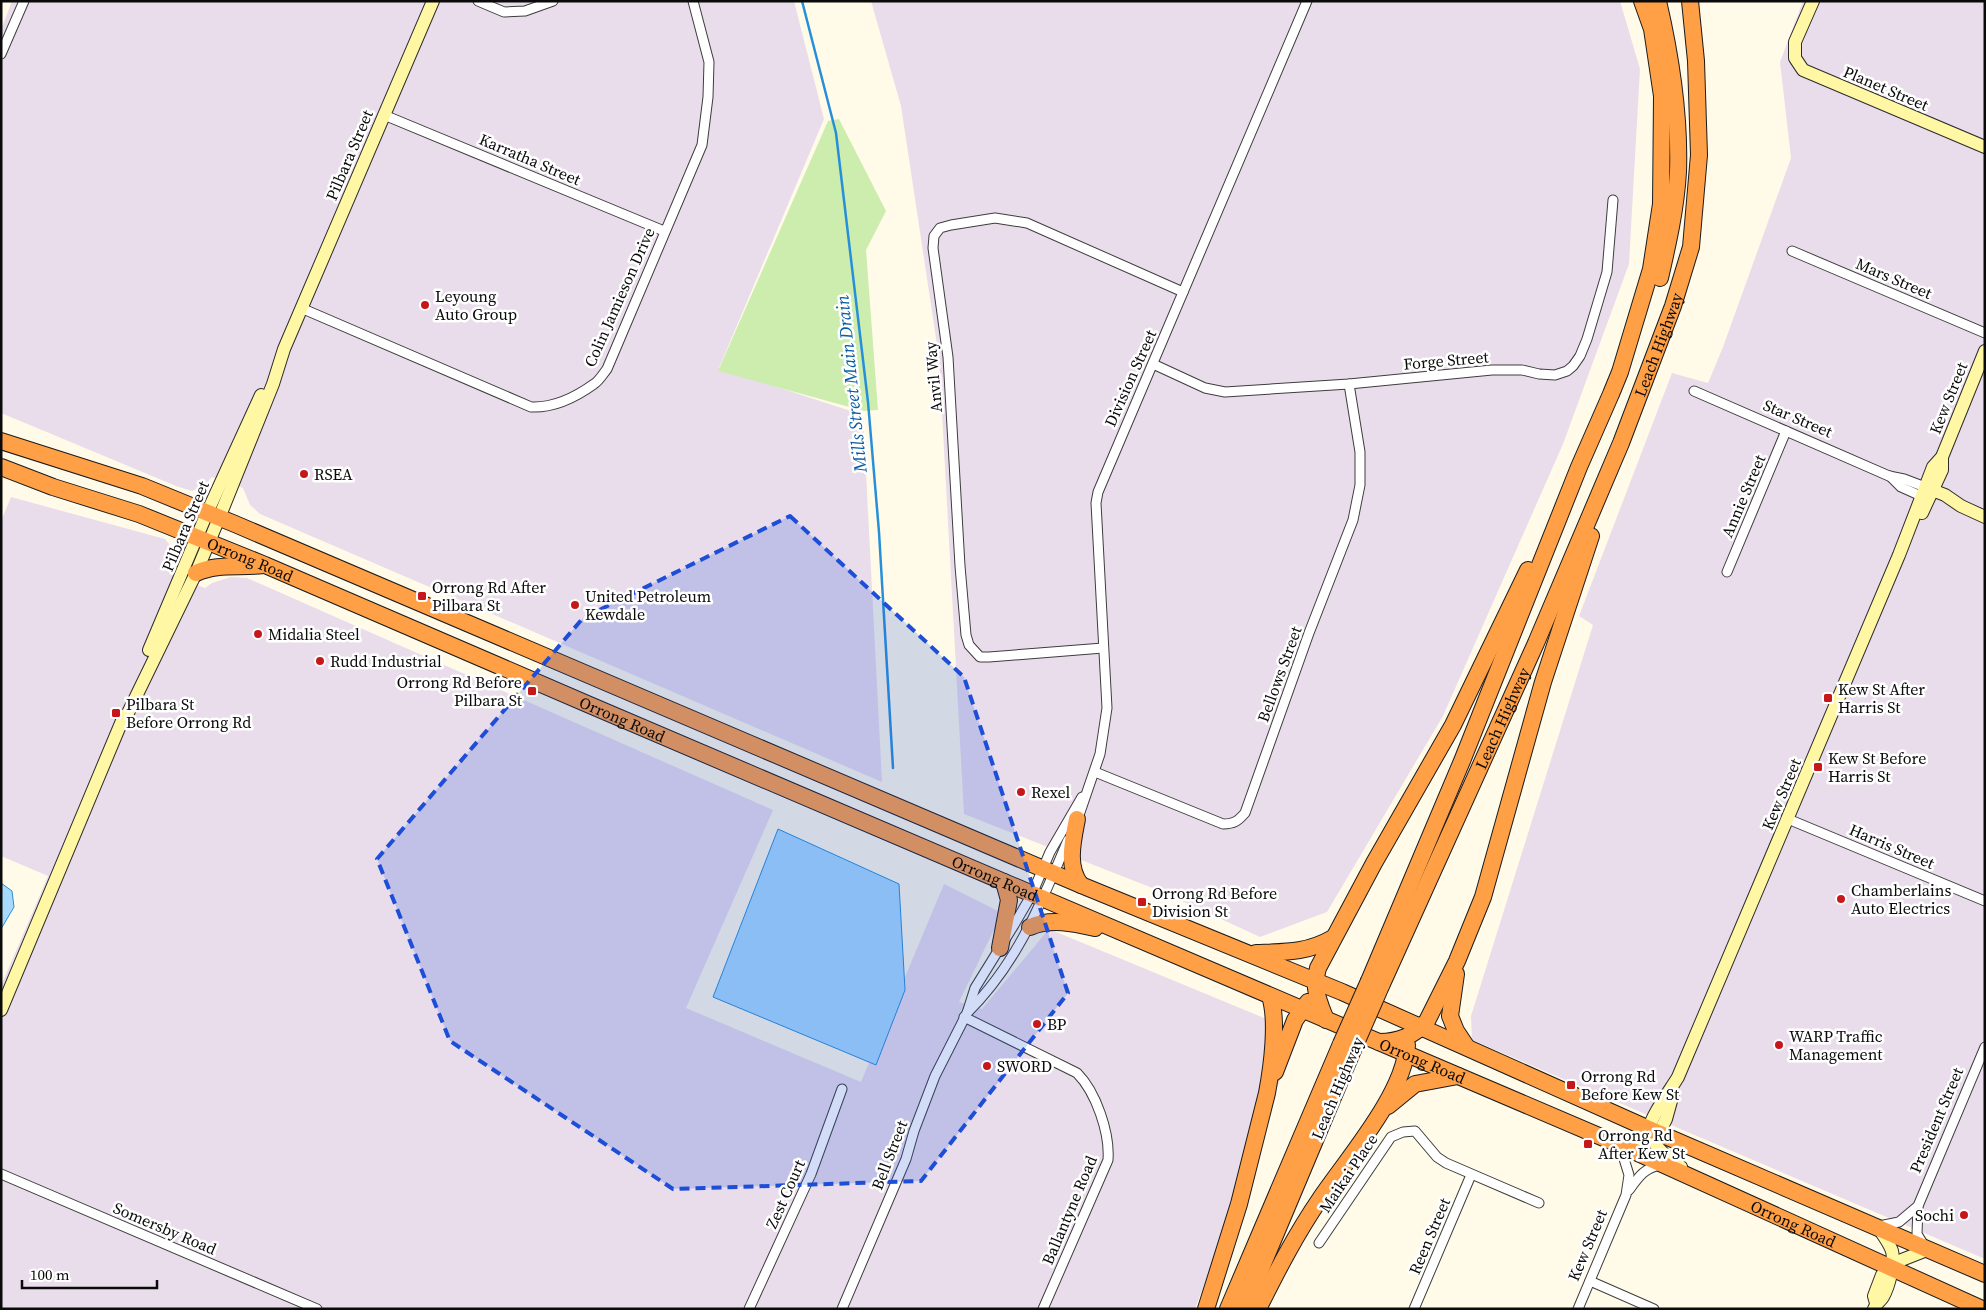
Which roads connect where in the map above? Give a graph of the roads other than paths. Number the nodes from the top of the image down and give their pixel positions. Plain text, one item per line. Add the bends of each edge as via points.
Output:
1 (24, 1) edge
2 (433, 1) edge
3 (478, 1) edge
4 (553, 1) edge
5 (692, 1) edge
6 (1307, 1) edge
7 (1642, 1) edge
8 (1658, 1) edge
9 (1680, 1) edge
10 (1690, 1) edge
11 (1813, 1) edge
12 (1, 54) edge
13 (1699, 112) junction
14 (384, 115) junction
15 (1985, 147) edge
16 (1613, 200) dead end
17 (664, 231) junction
18 (1792, 251) dead end
19 (1183, 292) junction
20 (301, 308) junction
21 (1985, 333) edge
22 (1985, 351) edge
23 (1153, 364) junction
24 (1620, 372) junction
25 (1349, 384) junction
26 (1694, 391) dead end
27 (1786, 431) junction
28 (1, 441) edge
29 (1621, 443) junction
30 (1, 467) edge
31 (1579, 467) junction
32 (1927, 493) junction
33 (213, 515) junction
34 (1985, 517) edge
35 (204, 539) junction
36 (265, 565) junction
37 (1727, 572) dead end
38 (196, 573) junction
39 (1103, 648) junction
40 (124, 716) junction
41 (1095, 772) junction
42 (1088, 788) junction
43 (1077, 819) junction
44 (1788, 819) junction
45 (1048, 870) junction
46 (1004, 882) junction
47 (1081, 885) junction
48 (1038, 896) junction
49 (1985, 901) edge
50 (1030, 927) junction
51 (1333, 938) junction
52 (1139, 939) junction
53 (1000, 948) junction
54 (1252, 953) junction
55 (1457, 962) junction
56 (1375, 983) junction
57 (1316, 988) junction
58 (1270, 996) junction
59 (1, 1010) edge
60 (1301, 1010) junction
61 (1391, 1013) junction
62 (965, 1015) junction
63 (1326, 1020) junction
64 (1422, 1026) junction
65 (1407, 1037) junction
66 (1377, 1042) junction
67 (1466, 1046) junction
68 (1347, 1047) junction
69 (1985, 1047) edge
70 (1407, 1055) junction
71 (1458, 1076) junction
72 (842, 1089) dead end
73 (1267, 1093) junction
74 (1383, 1111) junction
75 (1653, 1133) junction
76 (1620, 1145) junction
77 (1663, 1165) junction
78 (1, 1174) edge
79 (1472, 1175) junction
80 (1626, 1195) junction
81 (1742, 1200) junction
82 (1539, 1203) dead end
83 (1918, 1206) junction
84 (1878, 1227) junction
85 (1318, 1243) dead end
86 (1927, 1250) junction
87 (1890, 1269) junction
88 (1985, 1274) edge
89 (1590, 1281) junction
90 (1875, 1306) edge
91 (317, 1309) edge
92 (749, 1309) edge
93 (842, 1309) edge
94 (1043, 1309) edge
95 (1206, 1309) edge
96 (1228, 1309) edge
97 (1244, 1309) edge
98 (1258, 1309) edge
99 (1414, 1309) edge
100 (1578, 1309) edge
101 (1654, 1309) edge
102 (1982, 1309) edge

1 - 12 street
2 - 14 street, Pilbara Street
3 - 4 street via 504,12 525,11
5 - 17 street, Colin Jamieson Drive via 709,62 707,107 702,145
6 - 19 street, Division Street
7 - 24 highway via 1652,29 1662,96 1661,204 1651,269
8 - 24 highway via 1669,48 1676,105 1678,172 1670,236 1658,285
9 - 13 highway
10 - 13 highway
11 - 15 street, Planet Street via 1795,42 1794,58 1803,70
13 - 29 highway, Leach Highway via 1700,155 1691,247 1674,306
14 - 17 street, Karratha Street
14 - 20 street, Pilbara Street
16 - 25 street, Forge Street via 1607,272 1584,348 1567,372 1555,375 1492,370
17 - 20 street, Colin Jamieson Drive via 607,369 596,383 545,408 532,407
18 - 21 street, Mars Street
19 - 23 street, Division Street
19 - 39 street, Anvil Way via 1027,223 995,218 952,224 940,228 934,236 948,357 960,566 969,645 980,657 990,658
20 - 33 street, Pilbara Street via 284,350 269,375
22 - 32 street, Kew Street via 1942,457 1933,467
23 - 25 street, Forge Street via 1205,388 1225,392
23 - 39 street, Division Street via 1096,503
24 - 31 highway, Leach Highway
25 - 41 street, Bellows Street via 1360,452 1360,485 1353,520 1246,813 1232,824 1223,824
26 - 27 street, Star Street
27 - 32 street, Star Street via 1889,476 1901,488
27 - 37 street, Annie Street
28 - 33 highway, Orrong Road via 142,486
29 - 55 highway via 1543,682 1483,897
29 - 56 highway, Leach Highway via 1536,643
30 - 35 highway, Orrong Road
31 - 51 highway via 1453,725
31 - 56 highway, Leach Highway
32 - 34 street, Star Street via 1945,495
32 - 44 street, Kew Street
33 - 35 street, Pilbara Street
33 - 45 highway, Orrong Road
35 - 36 highway, Orrong Road
35 - 38 street, Pilbara Street
35 - 40 street, Pilbara Street via 123,710
36 - 38 highway via 213,567
36 - 46 highway, Orrong Road
38 - 40 street, Pilbara Street
39 - 41 street, Division Street via 1106,726
40 - 59 street, Pilbara Street
41 - 42 street, Division Street
42 - 43 street, Division Street
42 - 45 street, Division Street via 1075,808
43 - 45 street, Division Street
43 - 47 highway via 1072,854 1074,872
44 - 49 street, Harris Street
44 - 75 street, Kew Street via 1678,1077 1666,1119
45 - 47 highway, Orrong Road
45 - 48 street
45 - 48 street
46 - 48 highway, Orrong Road
46 - 53 highway via 1009,900
47 - 54 highway, Orrong Road
48 - 50 street, Bell Street
48 - 52 highway, Orrong Road
48 - 53 street, Bell Street
50 - 52 highway via 1045,922 1065,923
50 - 62 street, Bell Street via 985,995
51 - 54 highway via 1302,951
51 - 57 highway via 1318,968
52 - 58 highway, Orrong Road
53 - 62 street, Bell Street via 975,988
54 - 57 highway, Orrong Road
55 - 64 highway
55 - 67 highway via 1450,1016
56 - 68 highway, Leach Highway, bridge
57 - 60 highway
57 - 61 highway, Orrong Road via 1342,992
57 - 63 highway
58 - 60 highway, Orrong Road
58 - 73 highway via 1274,1014
60 - 63 highway, Orrong Road
60 - 73 highway
61 - 64 highway, Orrong Road
61 - 65 highway
62 - 93 street, Bell Street via 935,1076 906,1159
62 - 94 street, Ballantyne Road via 1077,1073 1090,1089 1108,1140 1108,1160
63 - 66 highway, Orrong Road
64 - 65 highway
64 - 67 highway, Orrong Road
65 - 66 highway
65 - 70 highway
66 - 70 highway, Orrong Road
67 - 75 highway, Orrong Road
68 - 96 highway, Leach Highway
68 - 97 highway, Leach Highway
69 - 83 street, President Street
70 - 71 highway, Orrong Road
70 - 74 highway
71 - 74 highway via 1415,1084
71 - 76 highway, Orrong Road
72 - 92 street, Zest Court via 811,1174
73 - 95 highway via 1239,1204
74 - 98 highway via 1319,1200
75 - 76 street
75 - 81 street via 1665,1156
75 - 84 highway, Orrong Road
76 - 77 highway, Orrong Road
76 - 80 street, Kew Street via 1629,1174
77 - 80 street, Kew Street via 1643,1171
77 - 81 highway, Orrong Road
78 - 91 street, Somersby Road
79 - 82 street, Maikai Place
79 - 85 street, Maikai Place via 1437,1157 1415,1131 1391,1137
79 - 99 street, Reen Street
80 - 89 street, Kew Street
81 - 87 highway, Orrong Road
83 - 84 street, President Street via 1899,1222
83 - 86 street, President Street via 1917,1234
84 - 86 highway, Orrong Road
84 - 87 street via 1892,1252
86 - 87 street via 1899,1261
86 - 88 highway, Orrong Road
87 - 90 street via 1891,1279
87 - 102 highway, Orrong Road
89 - 100 street, Kew Street
89 - 101 street

